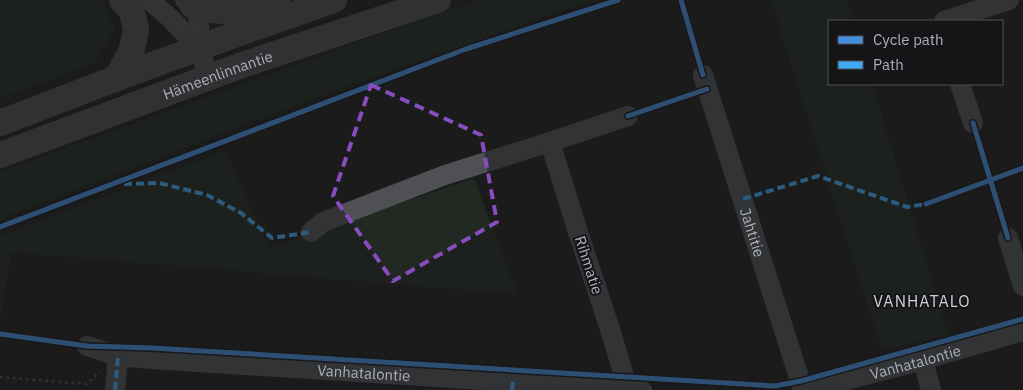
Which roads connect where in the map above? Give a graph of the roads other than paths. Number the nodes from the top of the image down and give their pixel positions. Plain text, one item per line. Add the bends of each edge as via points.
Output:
1 (122, 0) edge
2 (149, 0) edge
3 (438, 0) edge
4 (1008, 0) edge
5 (330, 1) edge
6 (188, 2) edge
7 (947, 20) edge
8 (200, 48) junction
9 (703, 75) dead end
10 (210, 76) junction
11 (117, 78) junction
12 (960, 85) edge
13 (628, 116) dead end
14 (0, 123) edge
15 (973, 124) dead end
16 (550, 142) junction
17 (0, 155) edge
18 (310, 232) dead end
19 (1008, 238) dead end
20 (1023, 286) edge
21 (1023, 331) edge
22 (87, 346) dead end
23 (118, 356) junction
24 (923, 360) junction
25 (513, 386) edge
26 (115, 390) edge
27 (632, 390) edge
28 (803, 390) edge
29 (808, 390) edge
30 (931, 390) edge

1 - 11 main road via 132,11 136,30 132,48
2 - 8 street
3 - 10 main road, Hämeenlinnantie
4 - 7 street
5 - 6 main road via 261,11 210,10
5 - 8 main road, Hämeenlinnantie
6 - 8 street via 199,18
8 - 10 street
8 - 11 main road, Hämeenlinnantie
9 - 28 street, Jahtitie
10 - 17 main road, Hämeenlinnantie
11 - 14 main road, Hämeenlinnantie
12 - 15 street
13 - 16 street
16 - 18 street via 445,176 323,222
16 - 27 street, Rihmatie via 624,376
19 - 20 street
21 - 24 street, Vanhatalontie
22 - 23 street, Vanhatalontie
23 - 25 street, Vanhatalontie
23 - 26 street
24 - 29 street, Vanhatalontie
24 - 30 street
25 - 27 street, Vanhatalontie

